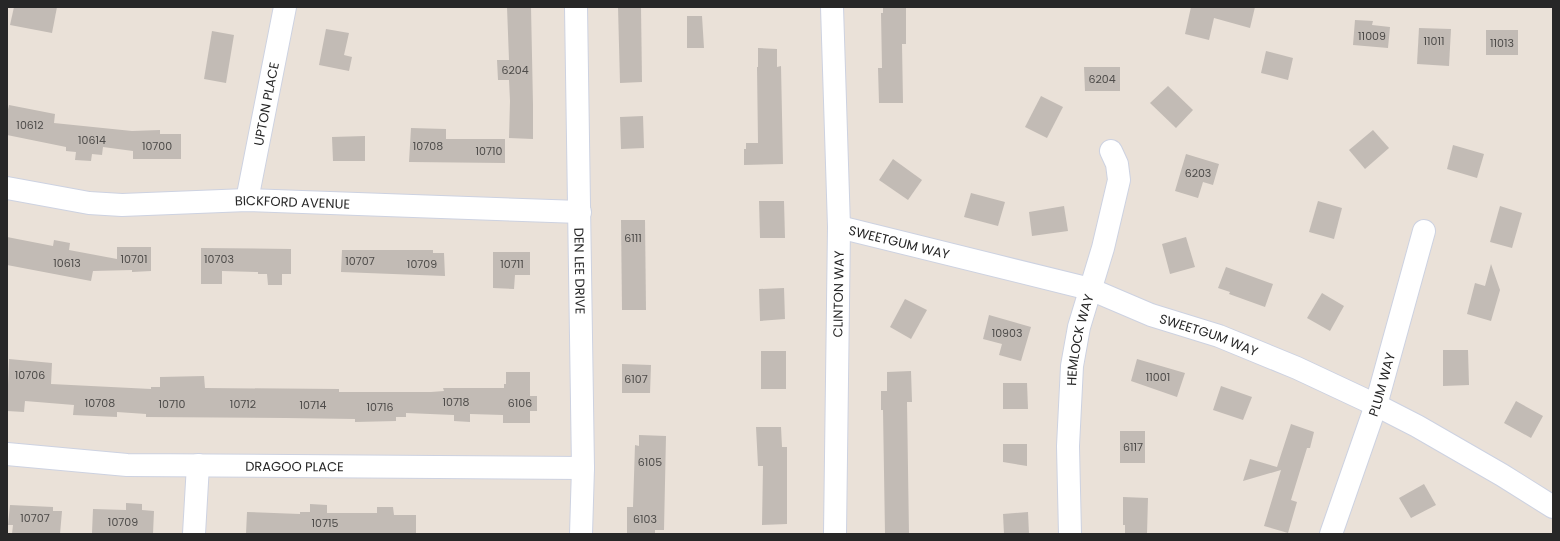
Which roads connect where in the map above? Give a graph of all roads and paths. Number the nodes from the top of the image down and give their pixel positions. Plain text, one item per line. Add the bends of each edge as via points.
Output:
1 (285, 7) edge
2 (576, 7) edge
3 (832, 7) edge
4 (1111, 151) dead end
5 (7, 188) edge
6 (247, 200) junction
7 (580, 212) junction
8 (839, 227) junction
9 (1424, 231) dead end
10 (1090, 289) junction
11 (1376, 405) junction
12 (7, 454) edge
13 (198, 465) junction
14 (583, 468) junction
15 (1553, 507) edge
16 (194, 534) edge
17 (581, 534) edge
18 (835, 534) edge
19 (1070, 534) edge
20 (1331, 534) edge

1 - 6 street, UPTON PLACE
2 - 7 street, DEN LEE DRIVE
3 - 8 street, CLINTON WAY
4 - 10 street, HEMLOCK WAY via 1117,164 1119,180 1103,248
5 - 6 street, BICKFORD AVENUE via 89,203 122,205
6 - 7 street, BICKFORD AVENUE
7 - 14 street, DEN LEE DRIVE
8 - 10 street, SWEETGUM WAY
8 - 18 street, CLINTON WAY
9 - 11 street, PLUM WAY
10 - 11 street, SWEETGUM WAY via 1151,315 1226,339 1297,368
10 - 19 street, HEMLOCK WAY via 1072,366 1068,446
11 - 15 street, SWEETGUM WAY via 1417,426
11 - 20 street, PLUM WAY
12 - 13 street, DRAGOO PLACE via 127,465
13 - 14 street, DRAGOO PLACE
13 - 16 street
14 - 17 street, DEN LEE DRIVE

